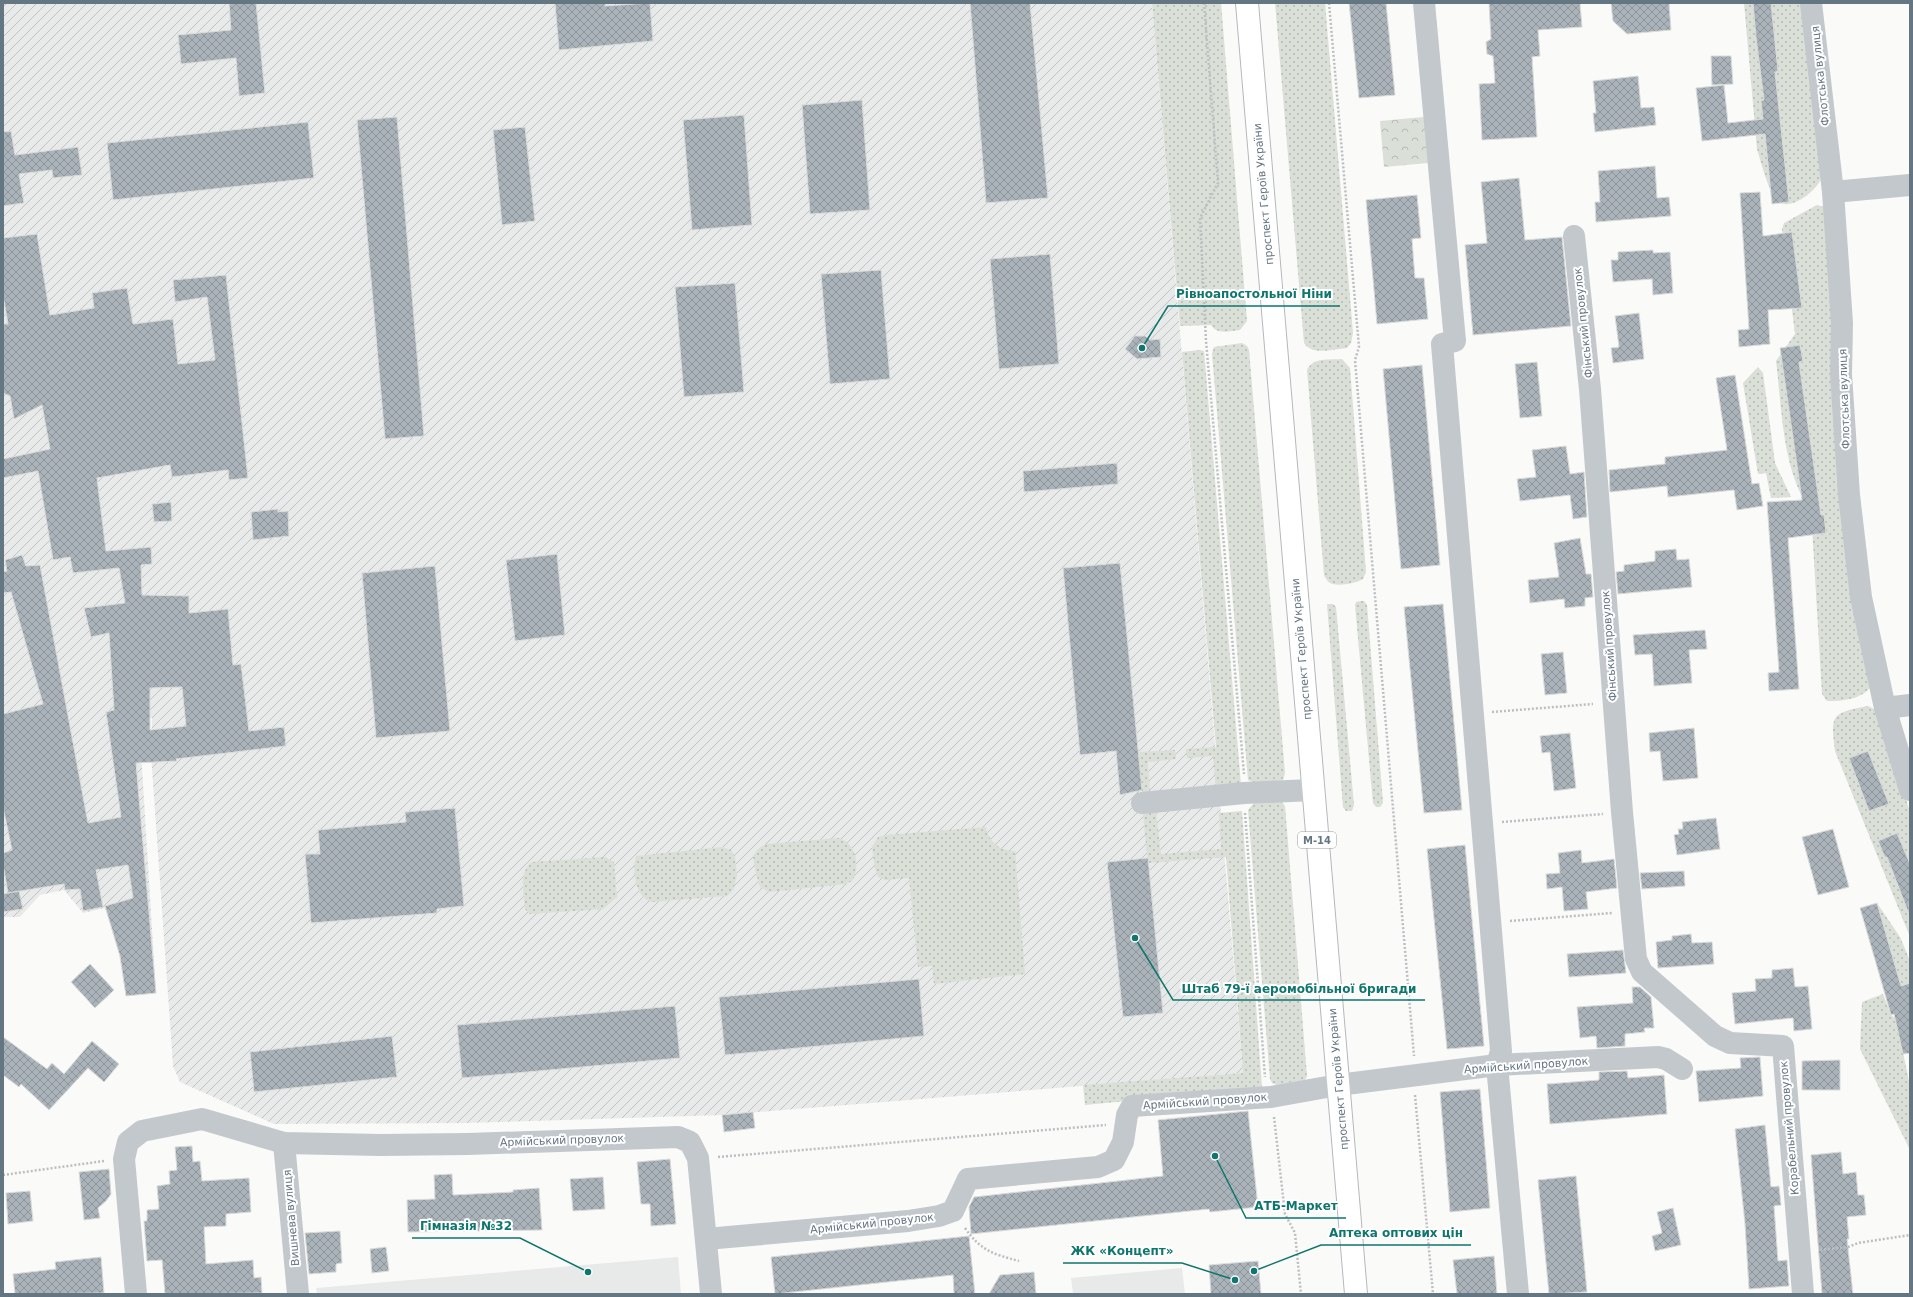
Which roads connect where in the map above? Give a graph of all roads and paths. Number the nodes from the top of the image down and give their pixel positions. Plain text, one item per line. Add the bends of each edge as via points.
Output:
1 (1204, 3) edge
2 (1247, 3) edge
3 (1329, 3) edge
4 (1424, 3) edge
5 (1812, 3) edge
6 (1910, 185) edge
7 (1833, 192) junction
8 (1574, 236) dead end
9 (1614, 702) junction
10 (1910, 705) edge
11 (1884, 708) junction
12 (1472, 714) junction
13 (1313, 790) junction
14 (1910, 790) edge
15 (1244, 793) junction
16 (1142, 803) dead end
17 (1622, 812) junction
18 (1481, 823) junction
19 (1631, 911) junction
20 (1490, 923) junction
21 (1704, 1026) joint
22 (1497, 1066) junction
23 (1682, 1069) dead end
24 (1416, 1075) junction
25 (1338, 1085) junction
26 (1271, 1097) junction
27 (1126, 1123) junction
28 (284, 1142) junction
29 (124, 1158) junction
30 (698, 1158) junction
31 (3, 1175) edge
32 (953, 1211) junction
33 (1910, 1235) edge
34 (706, 1240) junction
35 (1799, 1251) junction
36 (1019, 1261) dead end
37 (136, 1294) edge
38 (298, 1294) edge
39 (711, 1294) edge
40 (1301, 1294) edge
41 (1356, 1294) edge
42 (1433, 1294) edge
43 (1518, 1294) edge
44 (1803, 1294) edge

1 - 15 path via 1218,183 1200,218 1206,341
2 - 13 highway, проспект Героїв України / М-14
3 - 24 path via 1359,347 1355,360 1356,376
4 - 12 street via 1455,341 1442,344
5 - 7 street, Флотська вулиця
6 - 7 street
7 - 11 street, Флотська вулиця via 1842,323 1841,374 1849,495 1861,597
8 - 9 street, Фінський провулок via 1590,389
9 - 12 path
9 - 17 street, Фінський провулок
10 - 11 street
11 - 14 street, Флотська вулиця
12 - 18 street
13 - 15 street
13 - 25 highway, проспект Героїв України / М-14
15 - 16 street
15 - 26 path via 1265,1075
17 - 18 path
17 - 19 street, Фінський провулок
18 - 20 street
19 - 20 path
19 - 21 street, Фінський провулок via 1636,959 1642,972
20 - 22 street via 1501,1051
21 - 35 street, Корабельний провулок via 1714,1036 1730,1043 1783,1046
22 - 23 street, Армійський провулок via 1658,1057
22 - 24 street, Армійський провулок
22 - 43 street
24 - 25 street, Армійський провулок
24 - 42 path via 1414,1086
25 - 26 street, Армійський провулок
25 - 41 highway, проспект Героїв України / М-14
26 - 27 street, Армійський провулок via 1132,1106
26 - 40 path via 1285,1214 1295,1233
27 - 30 path
27 - 32 street, Армійський провулок via 1122,1142 1114,1160 1098,1167 968,1179
28 - 29 street, Армійський провулок via 202,1119 142,1131 128,1142
28 - 30 street, Армійський провулок via 468,1144 678,1137 690,1142
28 - 38 street, Вишнева вулиця
29 - 31 path
29 - 37 street
30 - 34 street, Армійський провулок
32 - 34 street, Армійський провулок via 908,1221
32 - 36 path via 970,1236 990,1253
33 - 35 path via 1858,1243 1848,1247
34 - 39 street
35 - 44 street, Корабельний провулок

